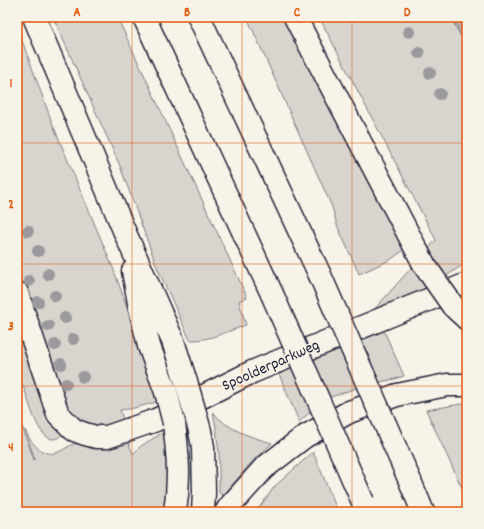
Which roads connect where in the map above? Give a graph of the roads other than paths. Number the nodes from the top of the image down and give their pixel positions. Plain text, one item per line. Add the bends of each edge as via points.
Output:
1 (34, 17) edge
2 (144, 17) edge
3 (295, 17) edge
4 (200, 19) edge
5 (126, 235) junction
6 (467, 284) edge
7 (17, 293) edge
8 (460, 312) edge
9 (467, 385) edge
10 (366, 507) edge
11 (175, 512) edge
12 (203, 512) edge
13 (226, 512) edge
14 (424, 512) edge

1 - 5 main road
2 - 10 main road, bridge via 272,294
3 - 8 main road, bridge via 425,266
4 - 14 main road, bridge via 319,273
5 - 11 main road, bridge via 149,346 174,423 178,453
5 - 12 main road, bridge via 173,341 195,413 203,447
6 - 7 main road, Spoolderparkweg via 252,372 156,420 107,437 74,430 58,414
9 - 13 main road via 447,385 397,395 349,412 304,437 264,468

